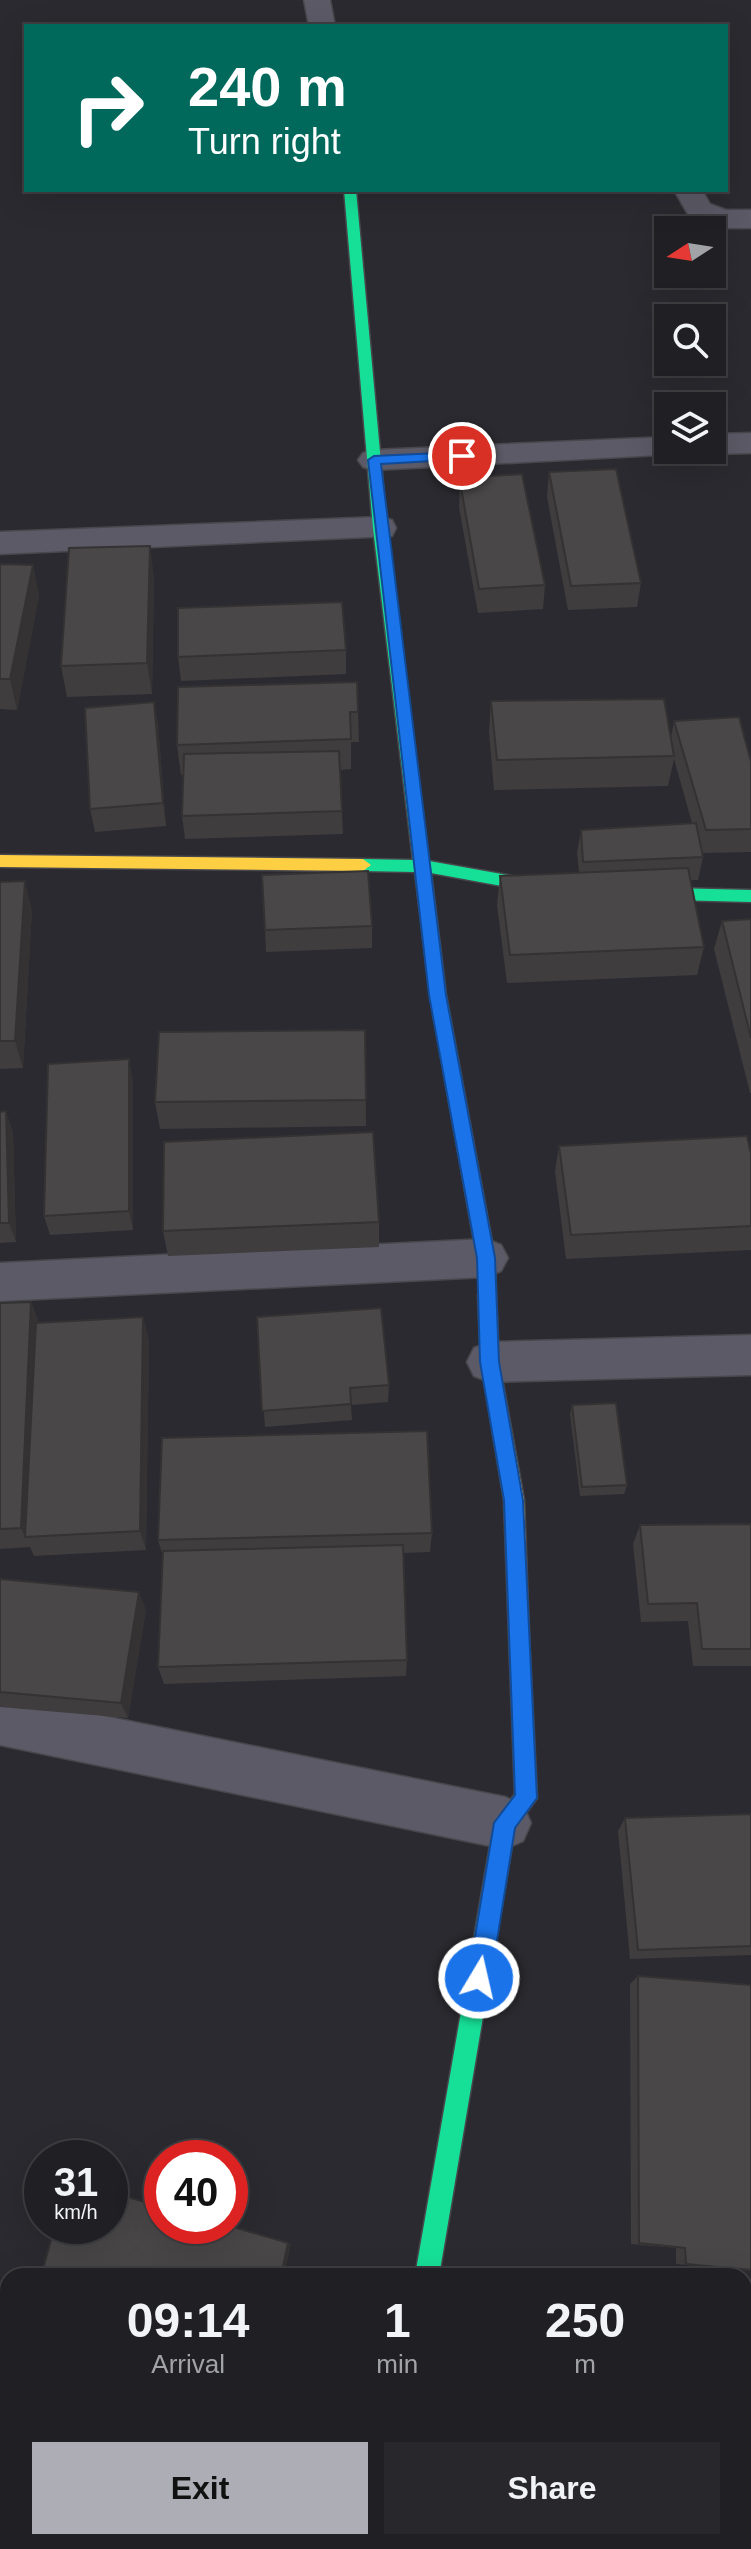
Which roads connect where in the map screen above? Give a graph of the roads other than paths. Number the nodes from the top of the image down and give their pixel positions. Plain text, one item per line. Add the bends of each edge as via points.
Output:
1 (317, 0) edge
2 (322, 24) edge
3 (350, 192) edge
4 (689, 192) edge
5 (751, 219) edge
6 (751, 443) edge
7 (726, 444) edge
8 (654, 448) edge
9 (374, 460) junction
10 (380, 528) junction
11 (0, 543) edge
12 (0, 861) edge
13 (423, 866) junction
14 (581, 892) edge
15 (613, 893) edge
16 (751, 896) edge
17 (486, 1258) junction
18 (0, 1282) edge
19 (751, 1355) edge
20 (490, 1362) junction
21 (0, 1720) edge
22 (505, 1823) junction
23 (428, 2268) edge

1 - 2 street
3 - 9 street
4 - 5 street via 699,210 723,219
6 - 7 street
8 - 9 street
9 - 10 street
10 - 11 street
10 - 13 street
12 - 13 street
13 - 14 street
13 - 17 street via 438,995
15 - 16 street
17 - 18 street
17 - 20 street
19 - 20 street
20 - 22 street via 514,1500 526,1798
21 - 22 street
22 - 23 street

